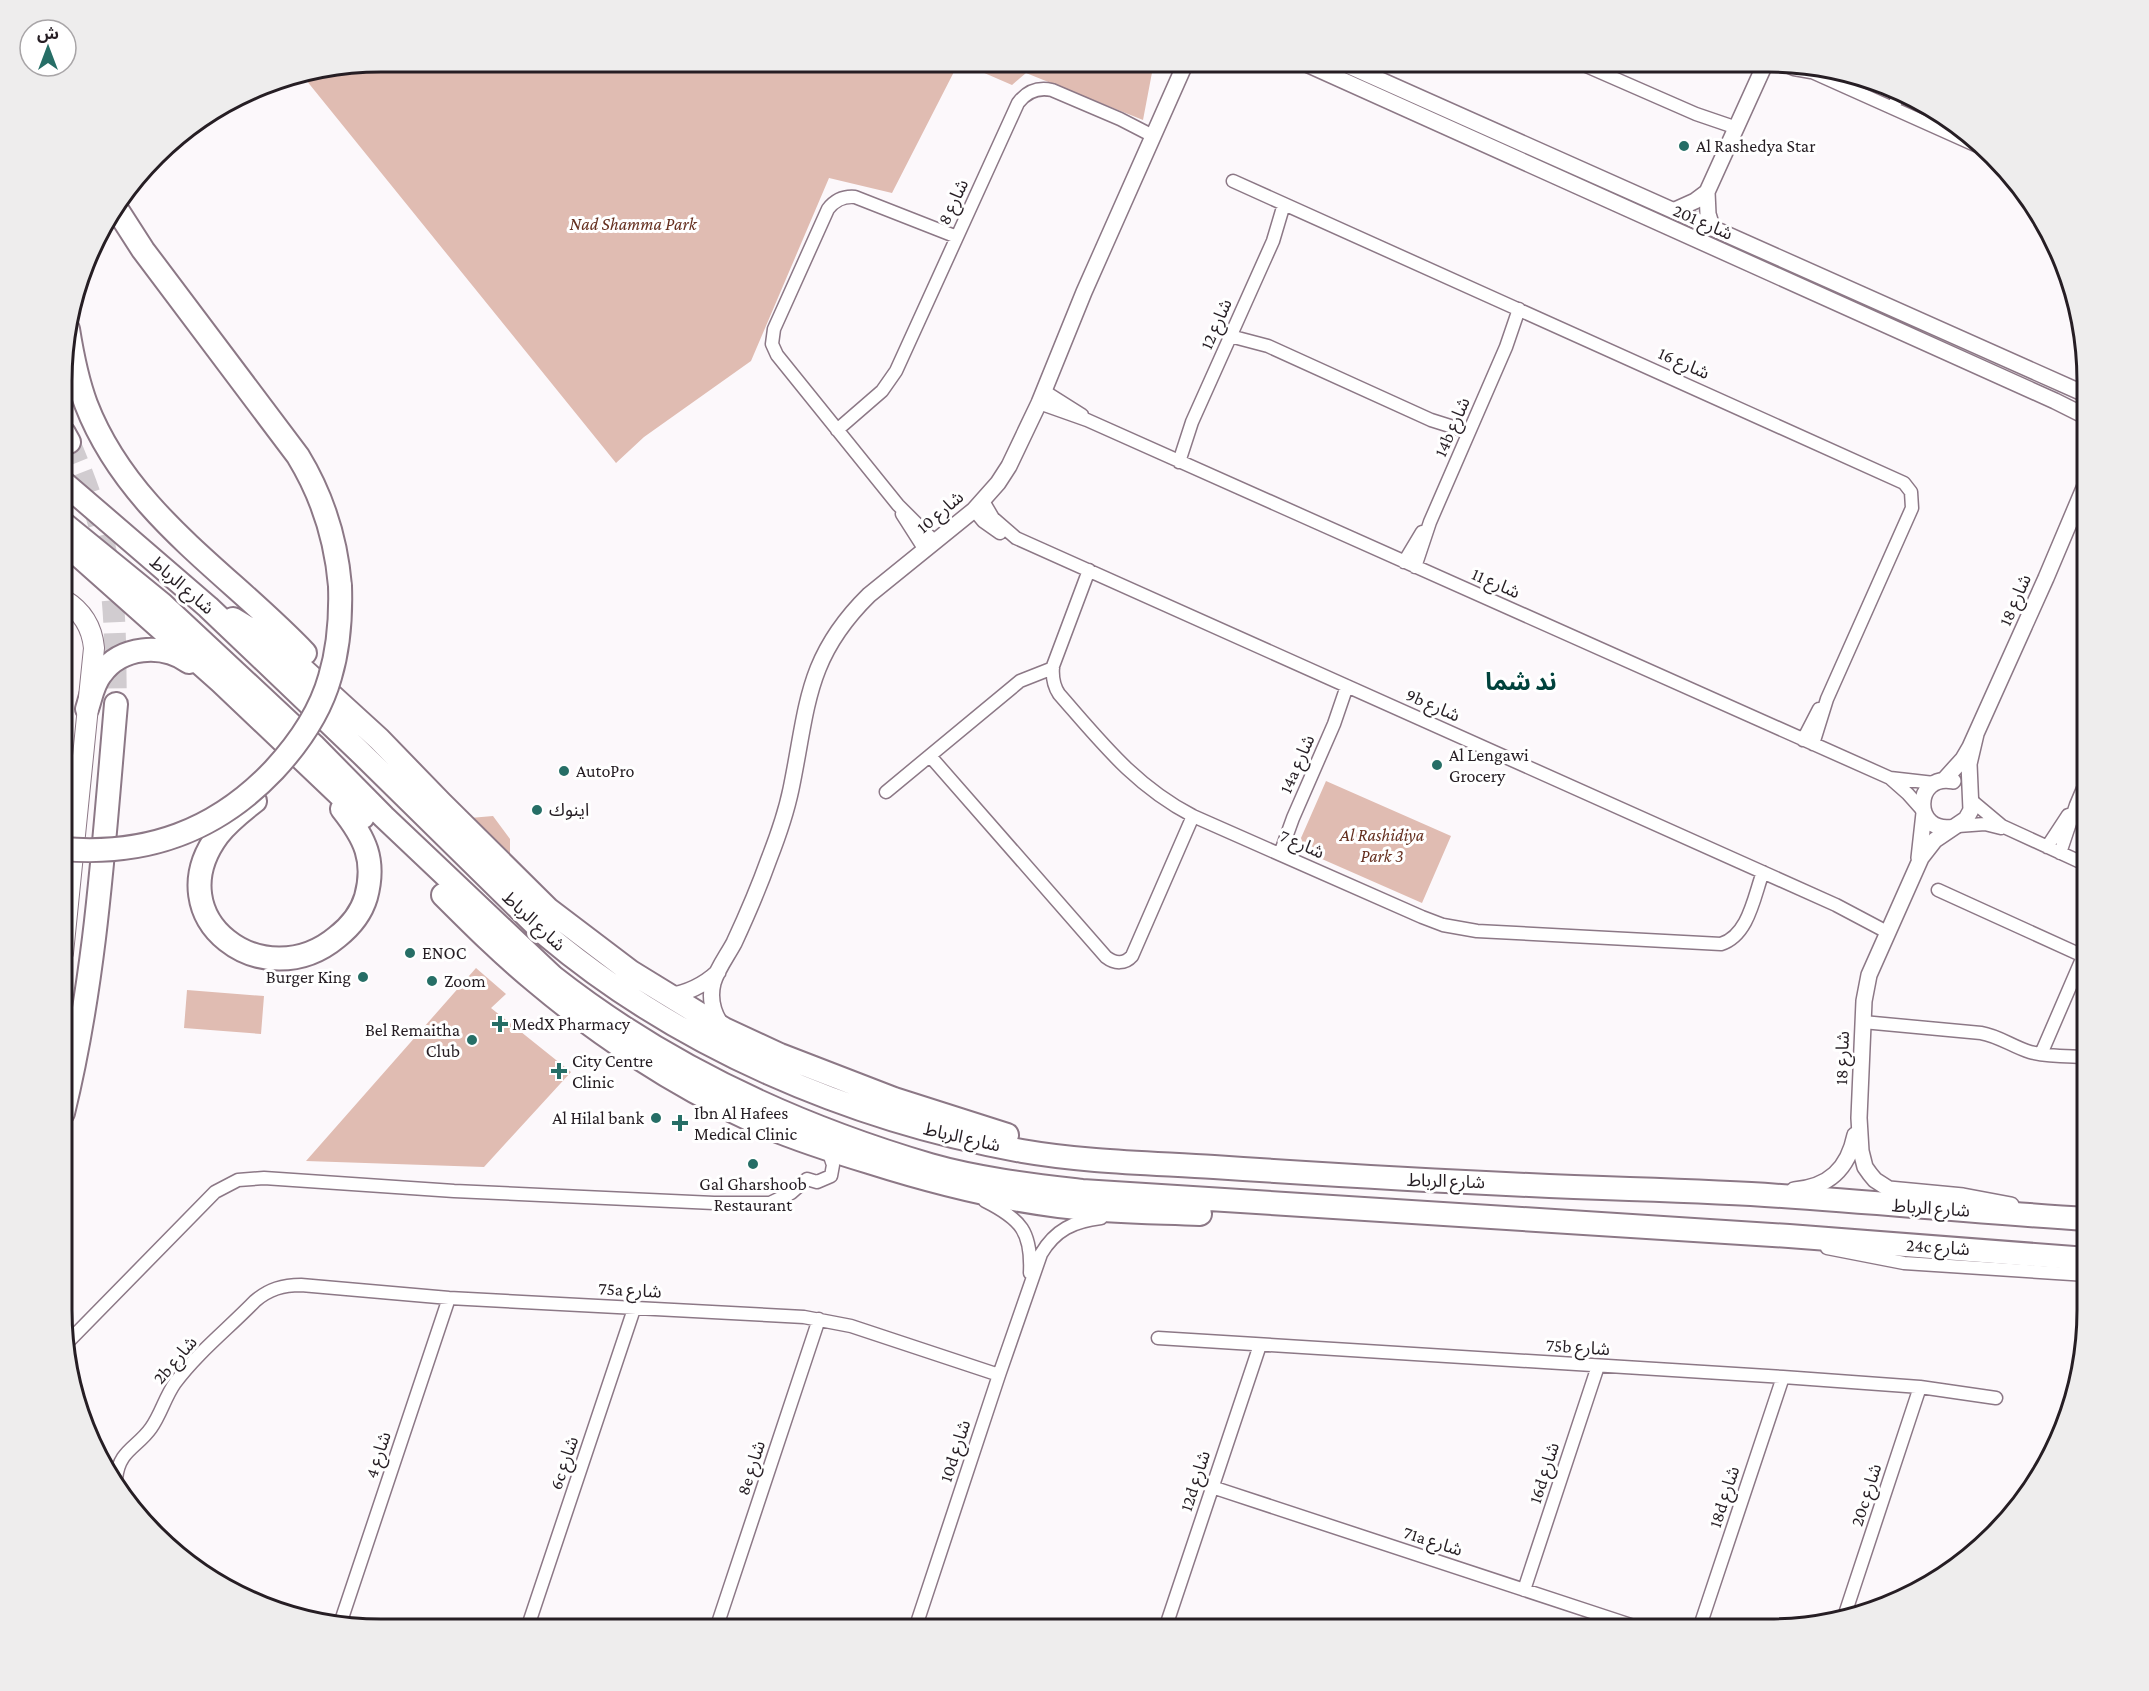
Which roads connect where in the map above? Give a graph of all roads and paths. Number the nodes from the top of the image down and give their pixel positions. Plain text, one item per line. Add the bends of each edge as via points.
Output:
1 (1180, 72) edge
2 (1324, 72) edge
3 (1363, 72) edge
4 (1600, 72) edge
5 (1762, 72) edge
6 (1827, 78) edge
7 (1896, 101) edge
8 (1893, 108) junction
9 (1155, 131) junction
10 (1735, 132) junction
11 (1955, 135) edge
12 (1233, 181) dead end
13 (1707, 192) junction
14 (1288, 206) junction
15 (1675, 210) junction
16 (121, 215) edge
17 (1712, 227) junction
18 (955, 241) junction
19 (1523, 311) junction
20 (1232, 331) junction
21 (73, 358) edge
22 (2077, 391) edge
23 (1041, 397) junction
24 (2077, 412) edge
25 (835, 428) junction
26 (1467, 436) junction
27 (1174, 459) junction
28 (72, 490) edge
29 (2077, 504) edge
30 (979, 505) junction
31 (72, 531) edge
32 (930, 546) junction
33 (72, 550) edge
34 (1409, 564) junction
35 (1093, 572) junction
36 (72, 605) edge
37 (208, 607) junction
38 (1053, 668) junction
39 (221, 681) junction
40 (1020, 681) junction
41 (1053, 682) junction
42 (1351, 688) junction
43 (116, 704) tunnel mouth
44 (87, 709) junction
45 (373, 734) junction
46 (1976, 734) junction
47 (1808, 742) junction
48 (296, 753) junction
49 (930, 756) junction
50 (267, 778) junction
51 (1890, 778) junction
52 (1939, 781) junction
53 (886, 792) dead end
54 (1971, 798) junction
55 (2076, 805) joint
56 (1924, 813) junction
57 (1193, 816) junction
58 (1956, 826) junction
59 (2011, 831) junction
60 (2047, 847) junction
61 (72, 849) edge
62 (1276, 852) junction
63 (2060, 853) junction
64 (2077, 861) edge
65 (72, 862) edge
66 (1917, 866) junction
67 (1767, 874) junction
68 (1938, 890) dead end
69 (1889, 928) junction
70 (2077, 953) edge
71 (2077, 971) edge
72 (718, 972) junction
73 (668, 996) junction
74 (1863, 1022) junction
75 (724, 1029) junction
76 (2041, 1054) junction
77 (2077, 1057) edge
78 (72, 1067) edge
79 (1859, 1118) junction
80 (828, 1150) junction
81 (1076, 1159) junction
82 (963, 1189) junction
83 (1749, 1194) junction
84 (1383, 1211) junction
85 (1161, 1213) junction
86 (2048, 1217) junction
87 (2077, 1218) edge
88 (1789, 1236) junction
89 (2077, 1257) edge
90 (2077, 1274) edge
91 (1030, 1284) junction
92 (449, 1298) junction
93 (255, 1301) joint
94 (634, 1309) junction
95 (819, 1319) junction
96 (74, 1336) edge
97 (1158, 1338) dead end
98 (1260, 1345) junction
99 (1598, 1366) junction
100 (999, 1375) junction
101 (1783, 1377) junction
102 (1920, 1387) junction
103 (1996, 1398) dead end
104 (118, 1471) edge
105 (1212, 1487) junction
106 (1524, 1590) junction
107 (1847, 1608) edge
108 (343, 1616) edge
109 (530, 1619) edge
110 (719, 1619) edge
111 (918, 1619) edge
112 (1167, 1619) edge
113 (1612, 1619) edge
114 (1702, 1619) edge

1 - 9 street, شارع 10
2 - 24 street, شارع 201
3 - 15 street, شارع 201
4 - 10 street
5 - 10 street
6 - 8 street
7 - 8 street
8 - 11 street
9 - 18 street, شارع 8 via 1052,90 1040,89 1025,95
9 - 23 street, شارع 10
10 - 13 street
12 - 14 street, شارع 16
13 - 15 street
13 - 17 street
14 - 19 street, شارع 16
14 - 20 street, شارع 12
15 - 17 street, شارع 201
16 - 50 highway, bridge via 298,456 322,501 331,529 340,586 338,645 324,695 299,740
17 - 22 street, شارع 201
18 - 25 street, شارع 8 via 896,371 882,391
18 - 25 street via 855,197 837,200 828,209 774,329 772,344
19 - 26 street, 14b شارع
19 - 47 street, شارع 16 via 1899,479 1908,487 1913,503 1909,516
20 - 26 street
20 - 27 street, شارع 12
21 - 45 highway via 89,410 111,455 134,488 198,554 289,636 353,703
23 - 27 street, شارع 11 via 1071,406 1087,420
23 - 30 street, شارع 10 via 1009,466
25 - 32 street
26 - 34 street, 14b شارع
27 - 34 street, شارع 11
28 - 37 highway, شارع الرباط
29 - 46 street, شارع 18
30 - 32 street, شارع 10
30 - 35 street, 9b شارع via 1016,537
31 - 84 highway, شارع الرباط via 162,604 553,977 656,1049 764,1106 825,1131 932,1165 1018,1183 1082,1191
32 - 72 street, شارع 10 via 857,606 820,661 809,693 781,824 754,897
33 - 39 highway
34 - 47 street, شارع 11
35 - 38 street
35 - 42 street, 9b شارع
36 - 44 main road via 83,616 93,639
37 - 45 highway via 276,645
37 - 81 highway, شارع الرباط via 545,934 629,998 745,1061 873,1113 973,1141
38 - 40 street
38 - 41 street
39 - 44 highway via 171,652 141,650 106,667 95,684
39 - 48 highway
40 - 41 street
40 - 49 street
41 - 57 street, شارع 7 via 1059,694 1125,769
42 - 62 street, 14a شارع
42 - 67 street, 9b شارع
43 - 78 highway via 100,886
44 - 65 main road
45 - 73 highway via 548,909
46 - 52 street, شارع 18 via 1963,759
46 - 54 street, شارع 18 via 1969,764
47 - 51 street, شارع 11
48 - 50 highway via 307,773 361,836 370,857 369,884 362,909 327,946 301,956 271,958 240,950 217,933 202,899 201,875 206,857 221,831 257,799
48 - 80 highway via 494,945 590,1024 671,1078 749,1119
49 - 53 street
49 - 57 street via 1113,962 1121,963 1132,956
50 - 61 highway, bridge via 238,804 191,831 158,843 110,850
51 - 52 street, شارع 11
51 - 56 street, شارع 11
52 - 54 street via 1957,782
52 - 56 street via 1924,795
54 - 58 street via 1971,810
54 - 59 street
55 - 60 street
55 - 63 street
56 - 58 street via 1936,826
56 - 66 street, شارع 18
57 - 62 street, شارع 7
58 - 59 street via 1985,824
58 - 66 street, شارع 18 via 1935,840
59 - 60 street
60 - 63 street
62 - 67 street, شارع 7 via 1422,917 1465,929 1716,945 1738,934
63 - 64 street
66 - 69 street, شارع 18
67 - 69 street, 9b شارع
68 - 70 street
69 - 74 street, شارع 18 via 1869,975
71 - 76 street
72 - 73 street, شارع 10 via 699,987
72 - 75 street, شارع 10 via 713,983 712,1006
73 - 75 highway
74 - 76 street via 1989,1034
74 - 79 street, شارع 18
75 - 81 highway via 838,1079
76 - 77 street
79 - 83 street, شارع 18 via 1848,1160 1825,1182 1806,1189
79 - 86 street, شارع 18 via 1863,1159 1870,1174 1882,1185 1898,1191 1982,1199
80 - 82 highway
80 - 96 street via 833,1165 831,1176 817,1182 807,1179 791,1193 770,1203 477,1193 264,1178 238,1180 215,1192
81 - 83 highway, شارع الرباط via 1387,1179
82 - 85 highway via 1062,1206
82 - 91 street, 10d شارع via 1018,1223 1029,1242
83 - 86 highway, شارع الرباط
84 - 85 highway via 1298,1215
84 - 88 highway, شارع الرباط
85 - 91 street, 10d شارع via 1093,1219 1062,1229 1041,1254
86 - 87 highway, شارع الرباط
88 - 89 highway, شارع الرباط
88 - 90 street, 24c شارع via 1904,1263
91 - 100 street, 10d شارع
92 - 93 street, 75a شارع via 293,1285 269,1291
92 - 94 street, 75a شارع
92 - 108 street, شارع 4
93 - 104 street, 2b شارع via 180,1376 152,1428 123,1455
94 - 95 street, 75a شارع
94 - 109 street, 6c شارع
95 - 100 street, 75a شارع
95 - 110 street, 8e شارع
97 - 98 street, 75b شارع
98 - 99 street, 75b شارع
98 - 105 street, 12d شارع
99 - 101 street, 75b شارع
99 - 106 street, 16d شارع
100 - 111 street, 10d شارع
101 - 102 street, 75b شارع
101 - 114 street, 18d شارع
102 - 103 street, 75b شارع
102 - 107 street, 20c شارع
105 - 106 street, 71a شارع
105 - 112 street, 12d شارع
106 - 113 street, 71a شارع

